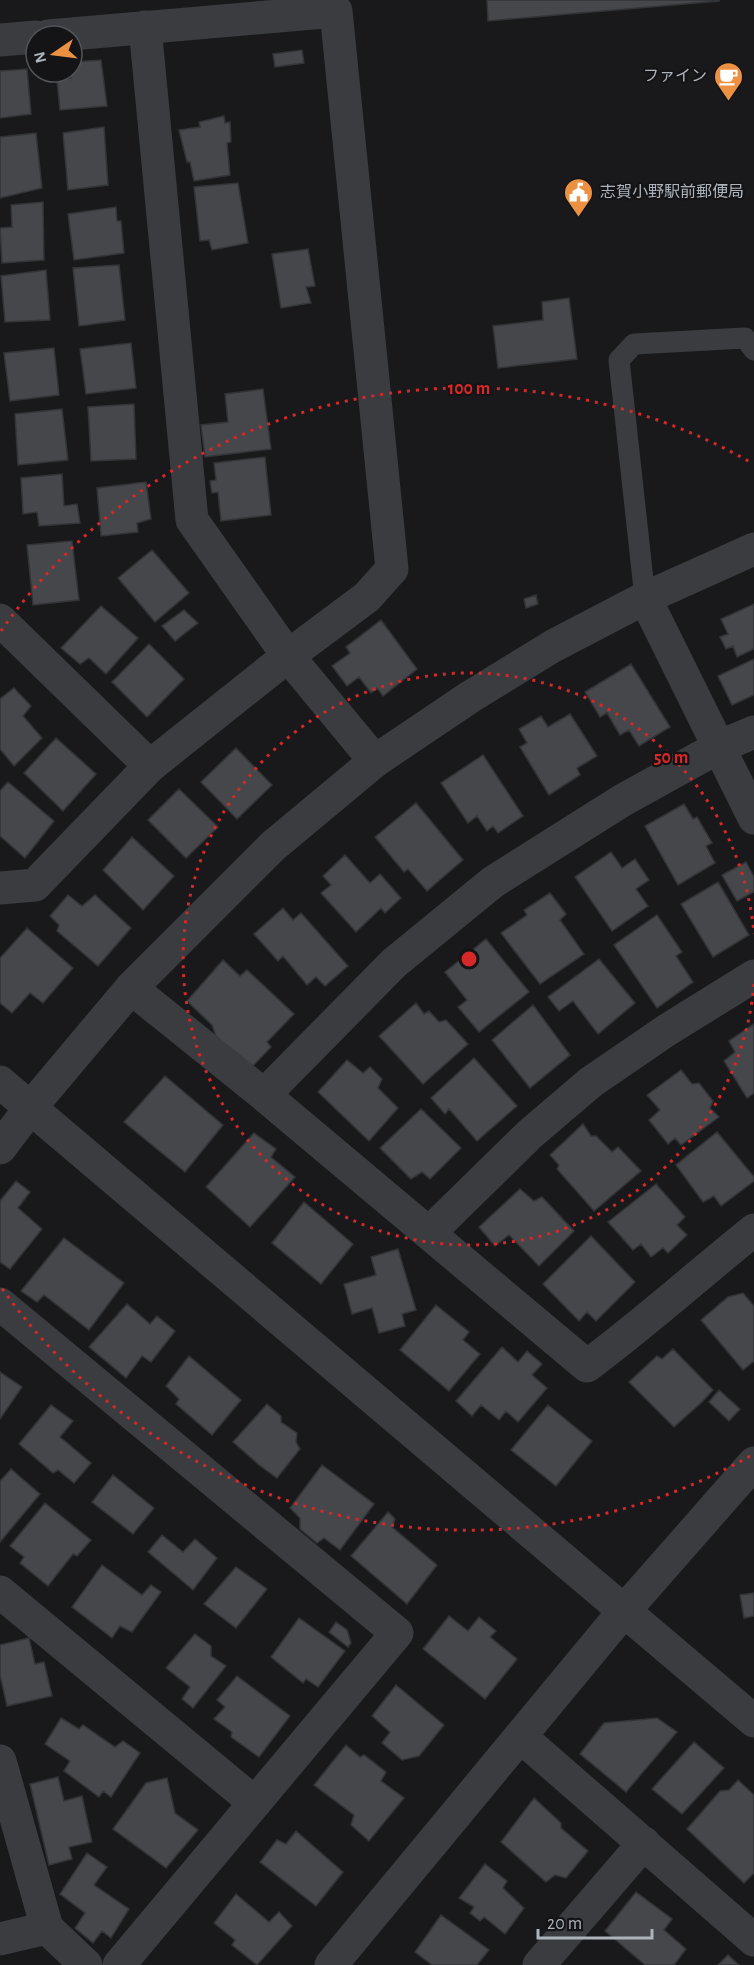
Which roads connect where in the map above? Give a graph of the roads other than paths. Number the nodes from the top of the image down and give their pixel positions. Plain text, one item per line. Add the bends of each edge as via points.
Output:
1 (145, 27) junction
2 (84, 33) edge
3 (24, 38) edge
4 (0, 40) edge
5 (754, 350) edge
6 (754, 549) edge
7 (645, 598) junction
8 (0, 620) edge
9 (288, 656) junction
10 (754, 732) edge
11 (719, 747) junction
12 (375, 761) junction
13 (150, 766) junction
14 (754, 818) edge
15 (0, 888) edge
16 (754, 976) edge
17 (131, 988) junction
18 (0, 1082) edge
19 (264, 1095) junction
20 (32, 1107) junction
21 (0, 1148) edge
22 (754, 1230) edge
23 (429, 1233) junction
24 (0, 1304) edge
25 (754, 1463) edge
26 (0, 1592) edge
27 (624, 1611) junction
28 (754, 1721) edge
29 (521, 1737) junction
30 (0, 1761) edge
31 (255, 1803) junction
32 (644, 1843) junction
33 (47, 1928) junction
34 (0, 1939) edge
35 (754, 1940) edge
36 (86, 1965) edge
37 (119, 1965) edge
38 (331, 1965) edge
39 (539, 1965) edge

1 - 2 street
1 - 9 street via 192,520
1 - 9 street via 336,11 392,569 367,597
3 - 4 street
5 - 7 lane via 745,338 634,344 619,360
6 - 7 street
7 - 11 street
7 - 12 street via 553,646
8 - 13 street
9 - 12 street
9 - 13 street
10 - 11 street
11 - 14 street
11 - 19 street via 623,800 493,882 394,963
12 - 17 street via 273,846
13 - 15 street via 35,885
16 - 23 street via 591,1082 530,1134
17 - 19 street
17 - 20 street
18 - 20 street
19 - 23 street
20 - 21 street
20 - 27 street
22 - 23 street via 587,1366
24 - 31 street via 397,1633
25 - 27 street
26 - 31 street
27 - 28 street
27 - 29 street
29 - 32 street
29 - 38 street
30 - 33 street
31 - 37 street
32 - 35 street
32 - 39 street
33 - 34 street
33 - 36 street

